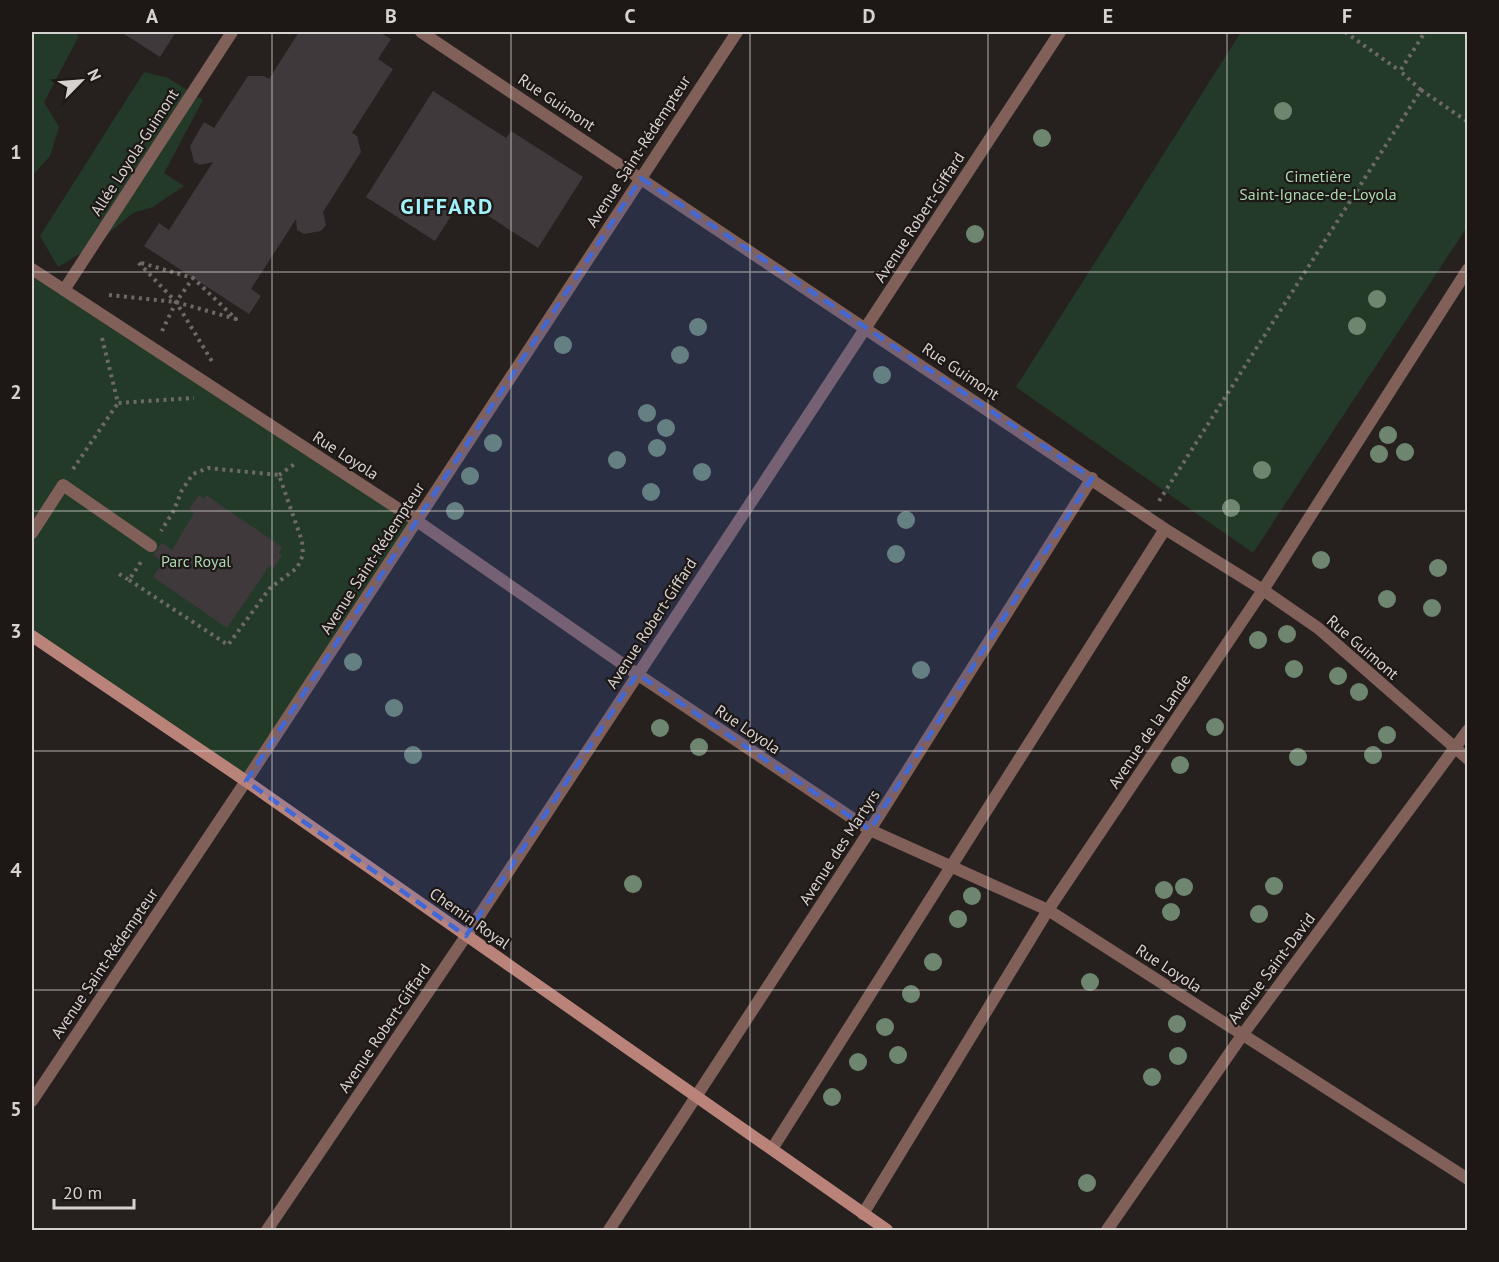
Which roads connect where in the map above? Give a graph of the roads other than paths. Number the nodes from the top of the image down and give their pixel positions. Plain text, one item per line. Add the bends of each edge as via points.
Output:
1 (232, 32) edge
2 (421, 32) edge
3 (737, 32) edge
4 (1060, 32) edge
5 (641, 178) junction
6 (32, 269) edge
7 (1467, 270) edge
8 (64, 290) junction
9 (866, 328) junction
10 (1092, 478) junction
11 (417, 521) junction
12 (1165, 529) junction
13 (32, 533) edge
14 (151, 546) road end
15 (1263, 590) junction
16 (32, 636) edge
17 (637, 674) junction
18 (1467, 730) edge
19 (1455, 748) junction
20 (1467, 759) edge
21 (246, 781) junction
22 (870, 830) junction
23 (952, 867) junction
24 (1048, 910) junction
25 (466, 936) junction
26 (1243, 1034) junction
27 (698, 1096) junction
28 (32, 1101) edge
29 (772, 1149) junction
30 (1467, 1179) edge
31 (863, 1214) junction
32 (267, 1230) edge
33 (609, 1230) edge
34 (887, 1230) edge
35 (1107, 1230) edge

1 - 8 street, Allée Loyola-Guimont
2 - 5 street, Rue Guimont
3 - 5 street, Avenue Saint-Rédempteur
4 - 9 street, Avenue Robert-Giffard
5 - 9 street, Rue Guimont
5 - 11 street, Avenue Saint-Rédempteur
6 - 8 street, Rue Loyola
7 - 15 street, Avenue de la Lande
8 - 11 street, Rue Loyola
9 - 10 street, Rue Guimont
9 - 17 street, Avenue Robert-Giffard
10 - 12 street, Rue Guimont
10 - 22 street, Avenue des Martyrs
11 - 17 street, Rue Loyola
11 - 21 street, Avenue Saint-Rédempteur
12 - 15 street, Rue Guimont
12 - 23 street
13 - 14 street via 63,485
15 - 19 street, Rue Guimont via 1318,628
15 - 24 street, Avenue de la Lande
16 - 21 main road, Chemin Royal
17 - 22 street, Rue Loyola
17 - 25 street, Avenue Robert-Giffard
18 - 19 street, Avenue Saint-David
19 - 20 street, Rue Guimont
19 - 26 street, Avenue Saint-David
21 - 25 main road, Chemin Royal
21 - 28 street, Avenue Saint-Rédempteur
22 - 23 street, Rue Loyola
22 - 27 street, Avenue des Martyrs
23 - 24 street, Rue Loyola
23 - 29 street
24 - 26 street, Rue Loyola
24 - 31 street, Avenue de la Lande
25 - 27 main road, Chemin Royal
25 - 32 street, Avenue Robert-Giffard
26 - 30 street, Rue Loyola
26 - 35 street, Avenue Saint-David
27 - 29 main road, Chemin Royal
27 - 33 street, Avenue des Martyrs
29 - 31 main road, Chemin Royal
31 - 34 main road, Chemin Royal

